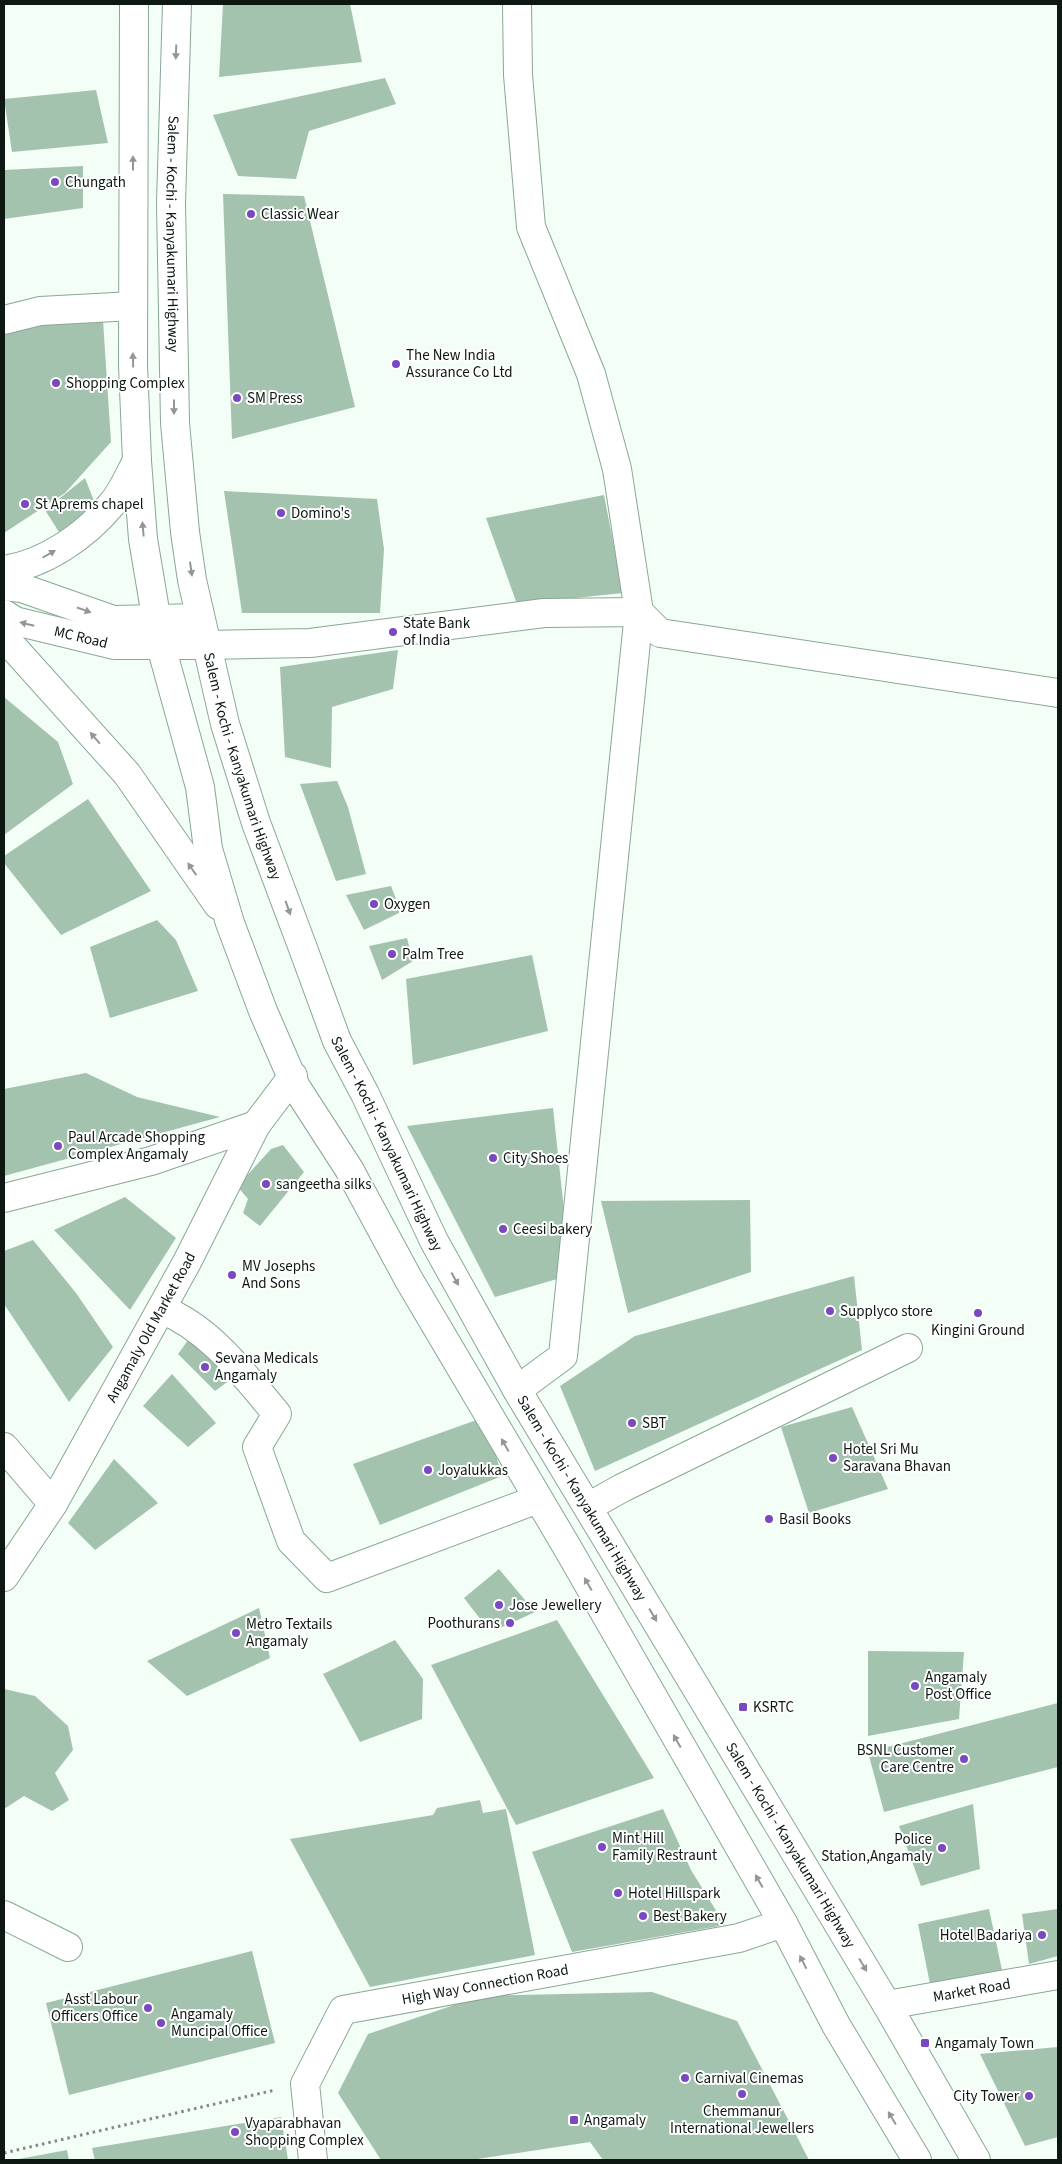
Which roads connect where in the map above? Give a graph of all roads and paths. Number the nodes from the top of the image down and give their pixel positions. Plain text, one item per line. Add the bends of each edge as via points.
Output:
1 (134, 4) edge
2 (177, 4) edge
3 (517, 4) edge
4 (132, 306) junction
5 (4, 320) edge
6 (137, 462) junction
7 (4, 570) edge
8 (4, 586) edge
9 (639, 612) junction
10 (4, 614) edge
11 (200, 618) junction
12 (156, 620) junction
13 (4, 637) edge
14 (206, 645) junction
15 (161, 646) junction
16 (1058, 692) edge
17 (230, 923) junction
18 (293, 1076) junction
19 (256, 1125) junction
20 (4, 1198) edge
21 (161, 1309) junction
22 (908, 1348) dead end
23 (517, 1390) junction
24 (4, 1446) edge
25 (538, 1499) junction
26 (53, 1504) junction
27 (588, 1508) junction
28 (4, 1577) edge
29 (4, 1915) edge
30 (783, 1924) junction
31 (68, 1946) dead end
32 (1058, 1975) edge
33 (887, 2005) junction
34 (305, 2084) junction
35 (4, 2153) edge
36 (313, 2160) edge
37 (917, 2160) edge
38 (976, 2160) edge

4 -> 1 main road
2 -> 11 main road, Salem - Kochi - Kanyakumari Highway via 171,203 174,423 185,532
3 - 9 main road via 518,75 531,227 596,393 617,469
4 - 5 main road via 40,311
6 -> 4 main road
7 -> 6 main road via 46,557 82,532 112,504
12 -> 6 main road via 143,539
8 -> 12 main road, MC Road via 22,588 113,620
9 - 14 main road, MC Road via 544,613 310,643
9 - 16 main road via 660,633
9 - 23 main road via 563,1356
15 -> 10 main road, MC Road via 114,646 15,622
11 - 12 main road, MC Road
11 - 14 main road, Salem - Kochi - Kanyakumari Highway
12 - 15 main road
17 -> 13 main road via 127,774
14 - 15 main road, MC Road
14 -> 23 main road, Salem - Kochi - Kanyakumari Highway via 225,724 256,823 337,1040 434,1241
15 - 17 main road via 200,787 208,849
17 - 18 main road via 263,1011
18 - 19 main road, Angamaly Old Market Road
25 -> 18 main road via 348,1169 296,1088
19 - 20 main road via 151,1161
19 - 21 main road, Angamaly Old Market Road
21 - 25 main road via 175,1314 224,1352 277,1414 257,1447 291,1541 326,1578
21 - 26 main road, Angamaly Old Market Road
22 - 27 main road via 622,1488
23 - 27 main road, Salem - Kochi - Kanyakumari Highway
24 - 26 main road
30 -> 25 main road
26 - 28 main road, Angamaly Old Market Road
27 -> 33 main road, Salem - Kochi - Kanyakumari Highway
29 - 31 main road
30 - 34 main road, High Way Connection Road via 739,1938 343,2010
37 -> 30 main road via 836,2025
32 - 33 main road, Market Road
33 - 38 main road, Salem - Kochi - Kanyakumari Highway
34 - 35 path
34 - 36 main road

